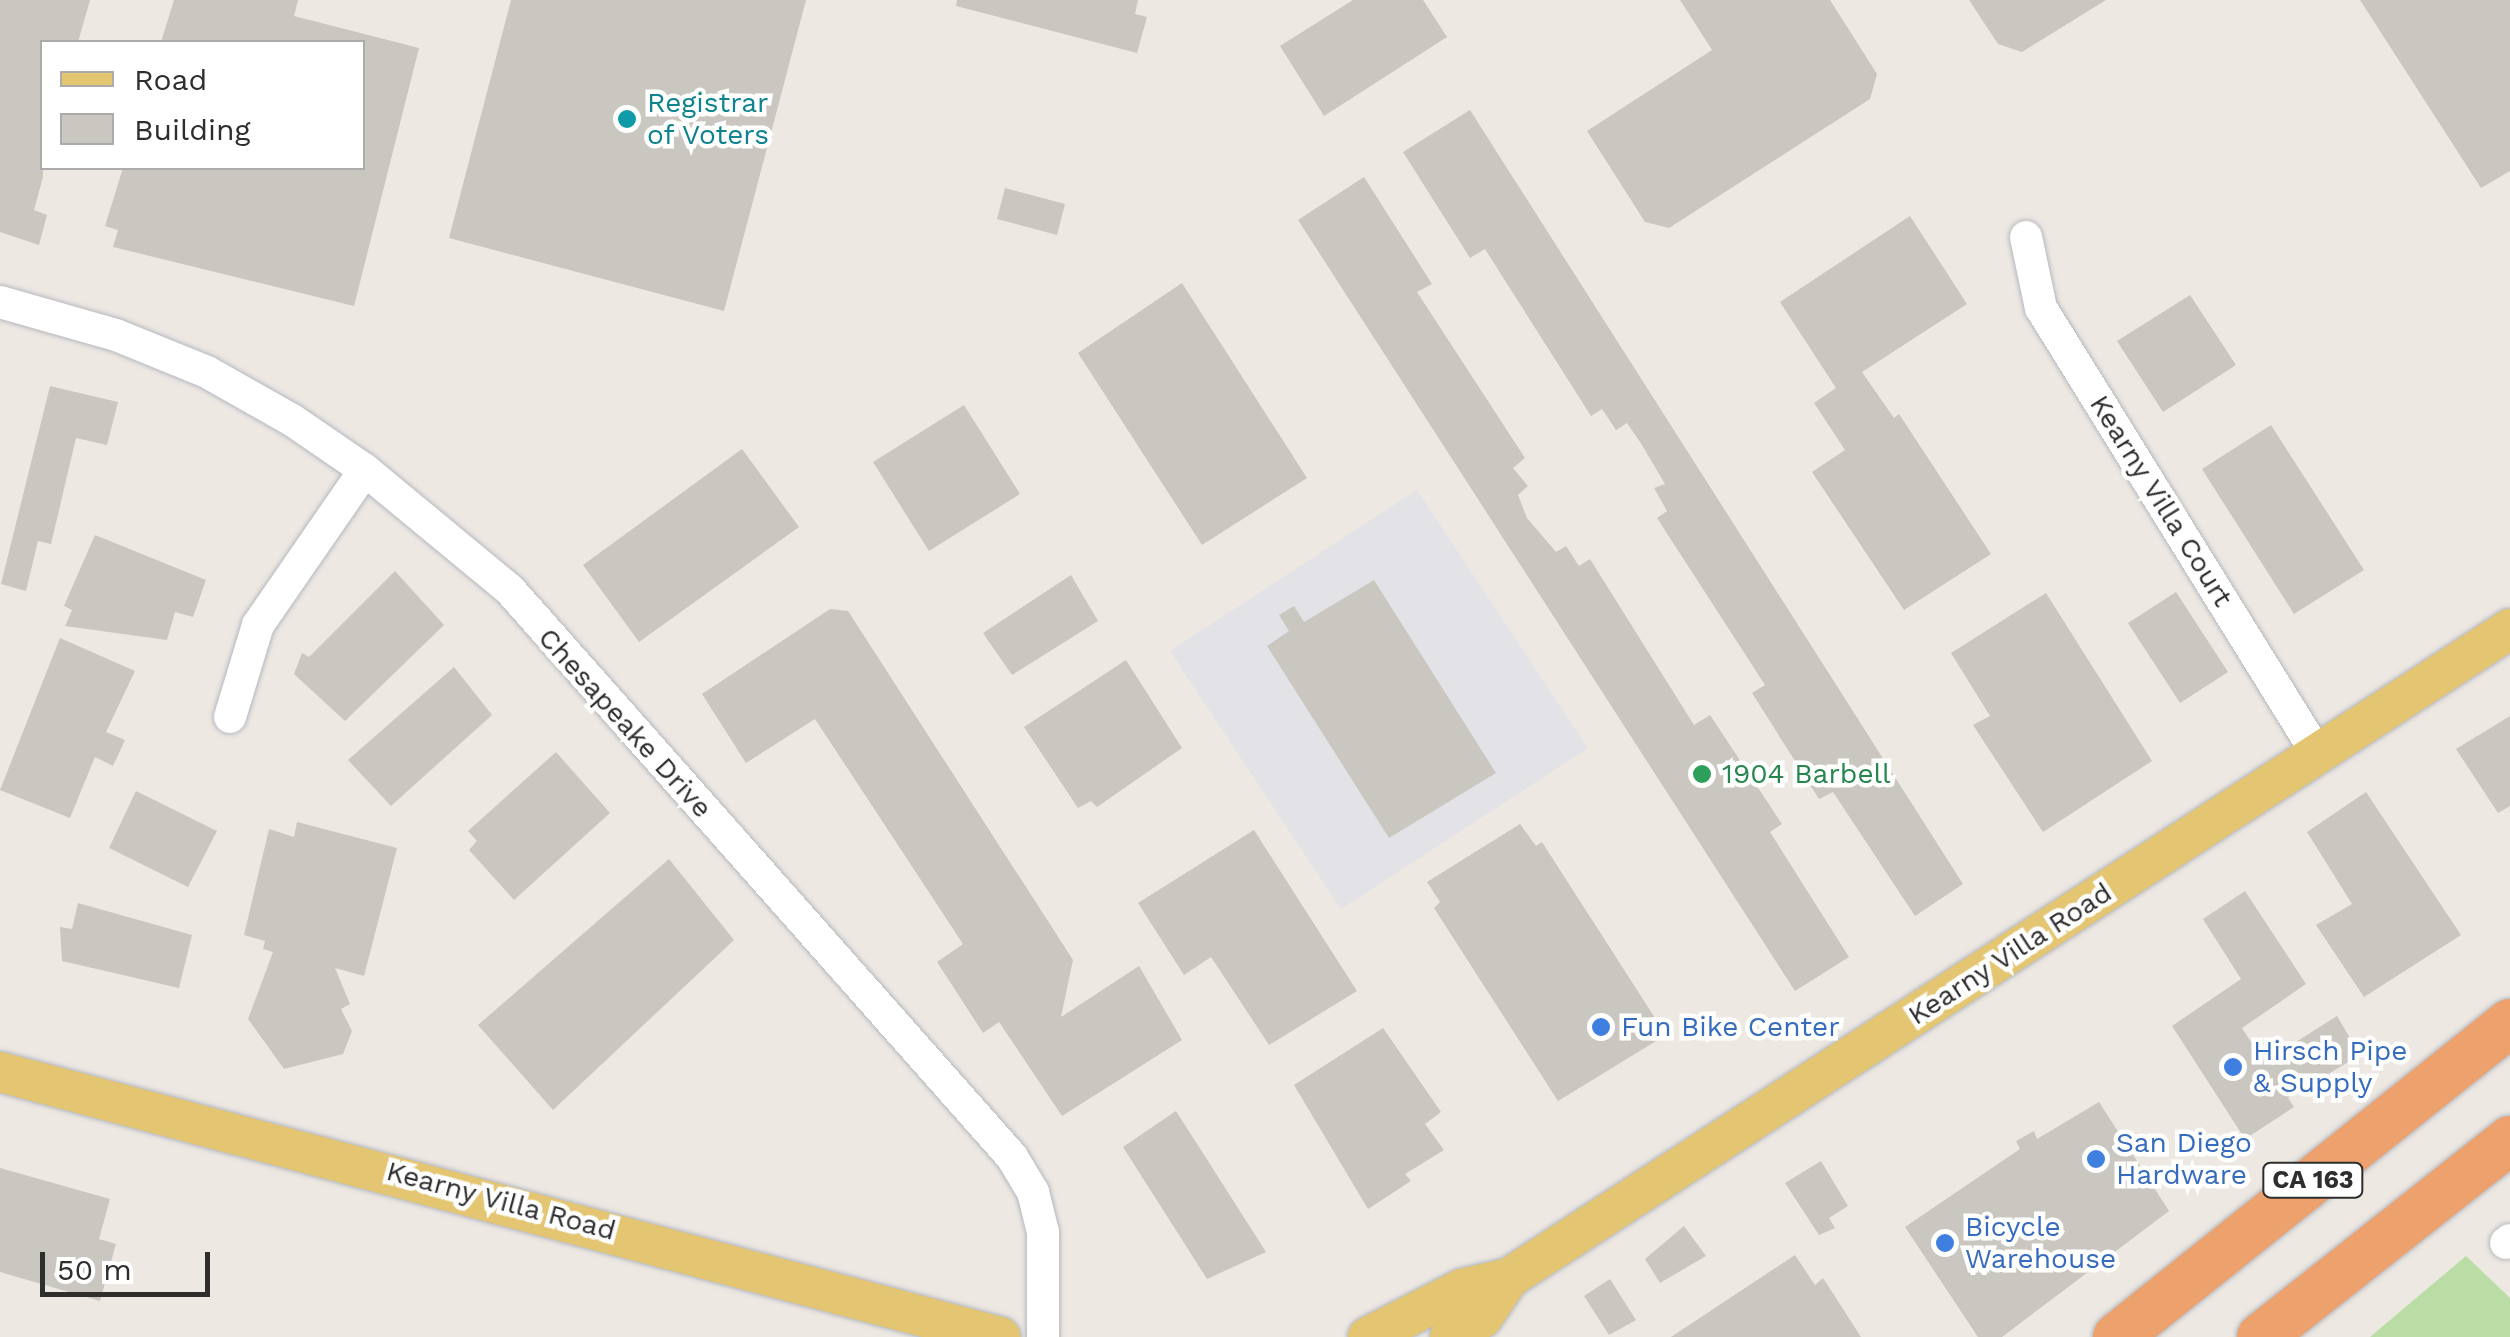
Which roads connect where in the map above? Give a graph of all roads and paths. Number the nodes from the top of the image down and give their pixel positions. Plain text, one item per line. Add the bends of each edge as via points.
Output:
1 (2026, 237) dead end
2 (0, 302) edge
3 (364, 470) junction
4 (2510, 629) edge
5 (230, 716) dead end
6 (2318, 756) junction
7 (2510, 1023) edge
8 (0, 1072) edge
9 (2510, 1140) edge
10 (1509, 1278) junction
11 (1000, 1337) edge
12 (1042, 1337) edge
13 (1368, 1337) edge
14 (1450, 1337) edge
15 (2117, 1337) edge
16 (2260, 1337) edge

1 - 6 street, Kearny Villa Court via 2041,308
2 - 3 street, Chesapeake Drive via 116,335 206,372
3 - 5 street via 258,625
3 - 12 street, Chesapeake Drive via 510,590 1012,1158 1033,1192 1044,1232
4 - 6 main road, Kearny Villa Road
6 - 10 main road, Kearny Villa Road
7 - 15 highway, CA 163
8 - 11 main road, Kearny Villa Road
9 - 16 highway
10 - 13 main road, Kearny Villa Road via 1462,1289
10 - 14 main road, Kearny Villa Road via 1482,1318

